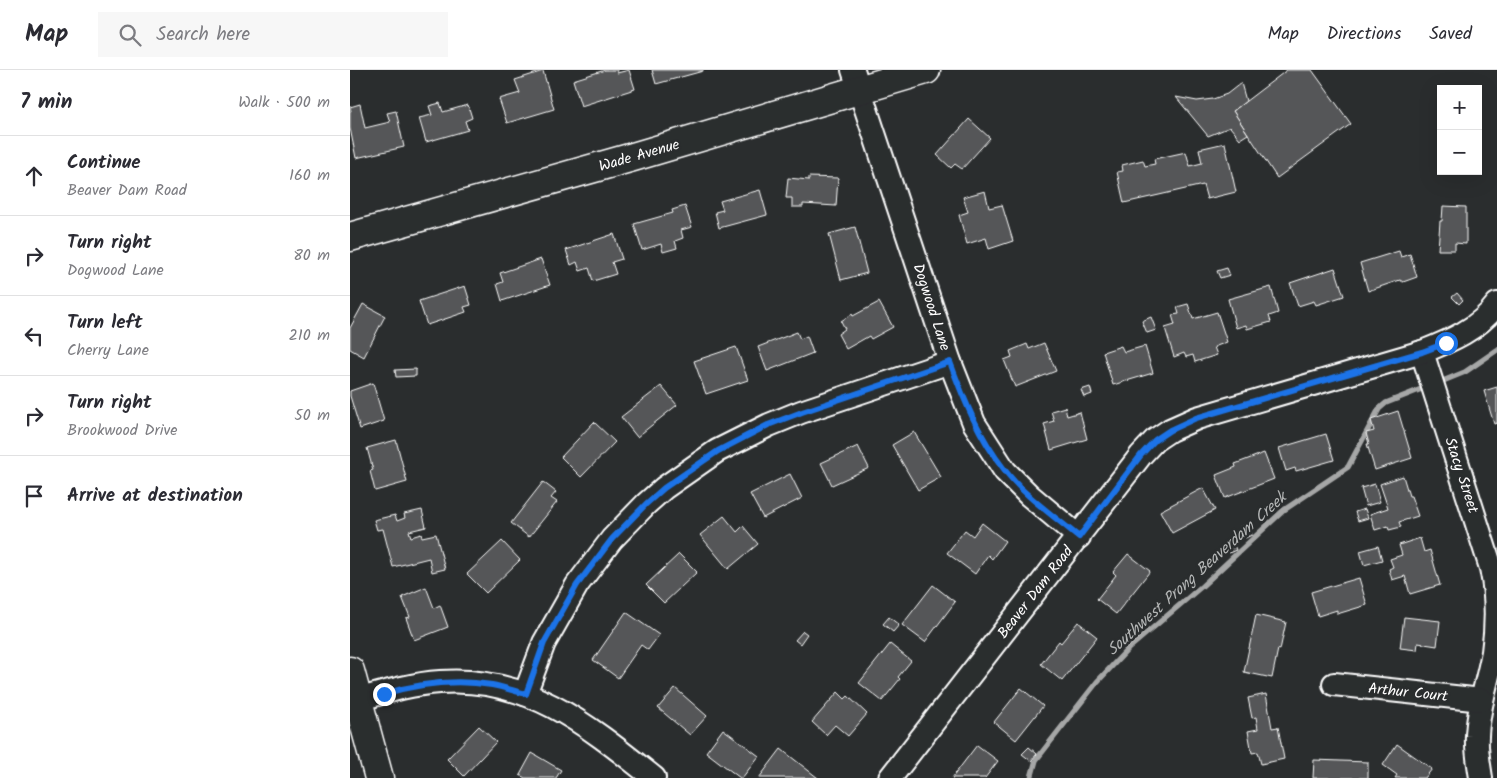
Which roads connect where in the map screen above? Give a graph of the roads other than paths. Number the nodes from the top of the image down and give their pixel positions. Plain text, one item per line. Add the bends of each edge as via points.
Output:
1 (926, 70) edge
2 (856, 80) edge
3 (350, 237) edge
4 (1497, 304) edge
5 (1422, 352) junction
6 (950, 362) junction
7 (1079, 537) junction
8 (350, 671) edge
9 (1334, 684) dead end
10 (526, 694) junction
11 (1482, 700) junction
12 (354, 701) edge
13 (379, 778) edge
14 (654, 778) edge
15 (890, 778) edge
16 (1481, 778) edge

1 - 2 main road, Wade Avenue
2 - 3 main road, Wade Avenue via 633,157
2 - 6 street, Dogwood Lane
4 - 5 street, Beaver Dam Road via 1467,331
5 - 7 street, Beaver Dam Road via 1196,418 1170,430 1141,455
5 - 11 street, Stacy Street via 1495,586 1493,652
6 - 7 street, Dogwood Lane via 974,423 1004,470
6 - 10 street via 768,425 718,451 664,488 612,539 577,585 544,643
7 - 15 street, Beaver Dam Road
8 - 12 main road
9 - 11 street, Arthur Court
10 - 12 street via 493,685 440,682
10 - 14 street via 593,730
11 - 16 street, Stacy Street via 1477,736
12 - 13 main road

